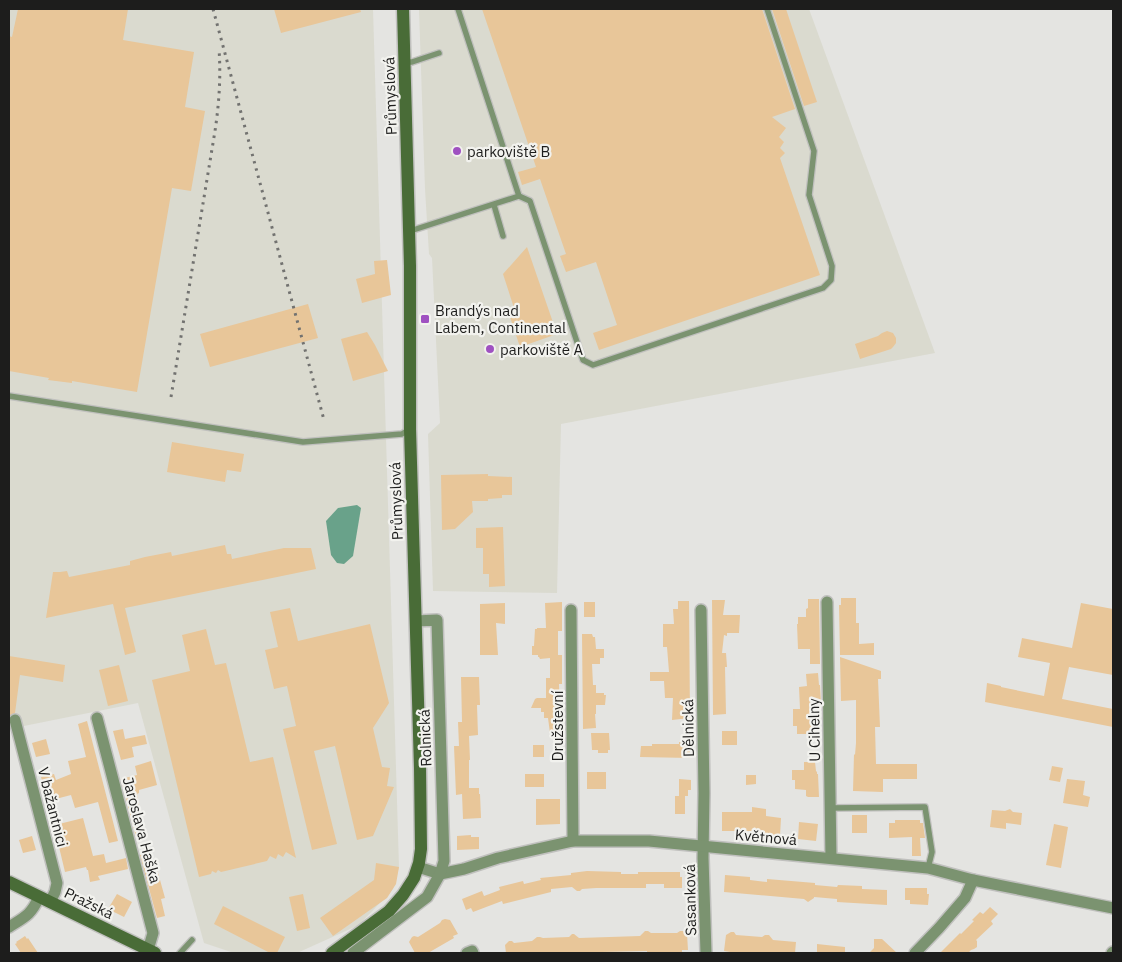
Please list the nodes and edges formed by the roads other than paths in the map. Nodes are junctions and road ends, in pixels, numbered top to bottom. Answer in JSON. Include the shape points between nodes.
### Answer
{"nodes":[{"id":1,"x":403,"y":9,"type":"edge"},
{"id":2,"x":458,"y":9,"type":"edge"},
{"id":3,"x":767,"y":9,"type":"edge"},
{"id":4,"x":440,"y":53,"type":"dead end"},
{"id":5,"x":405,"y":62,"type":"junction"},
{"id":6,"x":519,"y":196,"type":"junction"},
{"id":7,"x":494,"y":204,"type":"junction"},
{"id":8,"x":410,"y":231,"type":"junction"},
{"id":9,"x":503,"y":236,"type":"dead end"},
{"id":10,"x":9,"y":396,"type":"edge"},
{"id":11,"x":410,"y":429,"type":"junction"},
{"id":12,"x":827,"y":602,"type":"dead end"},
{"id":13,"x":571,"y":610,"type":"dead end"},
{"id":14,"x":701,"y":610,"type":"dead end"},
{"id":15,"x":416,"y":621,"type":"junction"},
{"id":16,"x":97,"y":718,"type":"dead end"},
{"id":17,"x":15,"y":720,"type":"dead end"},
{"id":18,"x":830,"y":808,"type":"junction"},
{"id":19,"x":573,"y":842,"type":"junction"},
{"id":20,"x":704,"y":846,"type":"junction"},
{"id":21,"x":831,"y":858,"type":"junction"},
{"id":22,"x":418,"y":867,"type":"junction"},
{"id":23,"x":928,"y":868,"type":"junction"},
{"id":24,"x":440,"y":874,"type":"junction"},
{"id":25,"x":973,"y":880,"type":"junction"},
{"id":26,"x":9,"y":882,"type":"edge"},
{"id":27,"x":45,"y":900,"type":"junction"},
{"id":28,"x":1113,"y":908,"type":"edge"},
{"id":29,"x":9,"y":927,"type":"edge"},
{"id":30,"x":192,"y":940,"type":"dead end"},
{"id":31,"x":151,"y":952,"type":"edge"},
{"id":32,"x":180,"y":953,"type":"edge"},
{"id":33,"x":332,"y":953,"type":"edge"},
{"id":34,"x":353,"y":953,"type":"edge"},
{"id":35,"x":467,"y":953,"type":"edge"},
{"id":36,"x":473,"y":953,"type":"edge"},
{"id":37,"x":706,"y":953,"type":"edge"},
{"id":38,"x":914,"y":953,"type":"edge"}],
"edges":[{"from":1,"to":5,"type":"main road","name":"Průmyslová"},
{"from":2,"to":6,"type":"lane"},
{"from":3,"to":6,"type":"lane","via":[[814,151],[809,195],[832,266],[831,280],[823,288],[593,366],[583,360],[530,200]]},
{"from":4,"to":5,"type":"lane"},
{"from":5,"to":8,"type":"main road","name":"Průmyslová"},
{"from":6,"to":7,"type":"lane"},
{"from":7,"to":8,"type":"lane"},
{"from":7,"to":9,"type":"lane"},
{"from":8,"to":11,"type":"main road","name":"Průmyslová"},
{"from":10,"to":11,"type":"lane","via":[[303,442],[402,434]]},
{"from":11,"to":15,"type":"main road","name":"Průmyslová"},
{"from":12,"to":18,"type":"street","name":"U Cihelny"},
{"from":13,"to":19,"type":"street","name":"Družstevní"},
{"from":14,"to":20,"type":"street","name":"Dělnická"},
{"from":15,"to":22,"type":"main road","name":"Průmyslová","via":[[421,832]]},
{"from":15,"to":24,"type":"street","name":"Rolnická","via":[[437,620],[444,861]]},
{"from":16,"to":31,"type":"street","name":"Jaroslava Haška","via":[[153,932]]},
{"from":17,"to":27,"type":"street","name":"V bažantnici","via":[[57,883],[55,892]]},
{"from":18,"to":21,"type":"street","name":"U Cihelny"},
{"from":18,"to":23,"type":"lane","via":[[925,807],[932,852]]},
{"from":19,"to":20,"type":"street","name":"Květnová","via":[[649,840]]},
{"from":19,"to":24,"type":"street","name":"Květnová"},
{"from":20,"to":21,"type":"street","name":"Květnová"},
{"from":20,"to":37,"type":"street","name":"Sasanková"},
{"from":21,"to":23,"type":"street","name":"Květnová"},
{"from":22,"to":24,"type":"street","name":"Květnová"},
{"from":22,"to":33,"type":"main road","name":"Průmyslová","via":[[409,888],[389,911]]},
{"from":23,"to":25,"type":"street","name":"Květnová"},
{"from":24,"to":34,"type":"street","via":[[428,897]]},
{"from":25,"to":28,"type":"street","name":"Květnová"},
{"from":25,"to":38,"type":"street","via":[[965,898]]},
{"from":26,"to":27,"type":"main road","name":"Pražská"},
{"from":27,"to":29,"type":"street"},
{"from":27,"to":31,"type":"main road","name":"Pražská"},
{"from":30,"to":32,"type":"lane"},
{"from":35,"to":36,"type":"street"}]}
